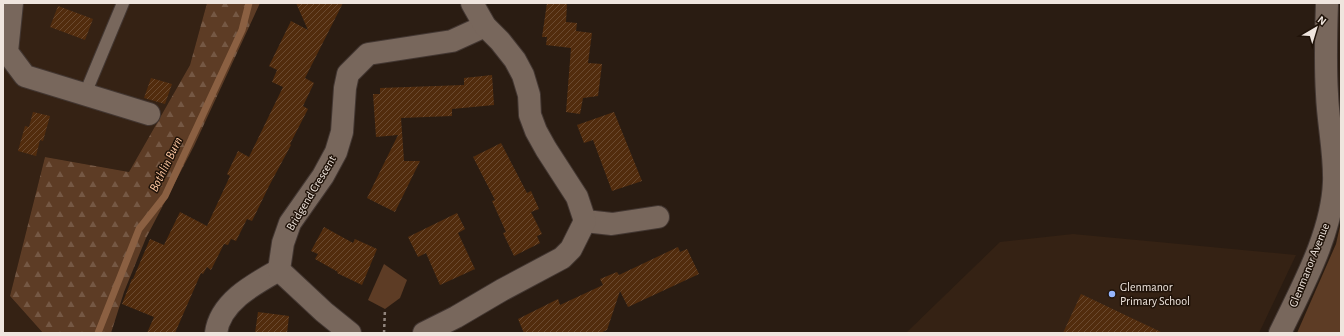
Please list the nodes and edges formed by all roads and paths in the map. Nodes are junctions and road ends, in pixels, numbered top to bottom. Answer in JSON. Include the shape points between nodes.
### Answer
{"nodes":[{"id":1,"x":12,"y":3,"type":"edge"},
{"id":2,"x":123,"y":3,"type":"edge"},
{"id":3,"x":472,"y":3,"type":"edge"},
{"id":4,"x":1327,"y":3,"type":"edge"},
{"id":5,"x":485,"y":26,"type":"junction"},
{"id":6,"x":5,"y":53,"type":"edge"},
{"id":7,"x":85,"y":94,"type":"junction"},
{"id":8,"x":149,"y":114,"type":"dead end"},
{"id":9,"x":658,"y":217,"type":"dead end"},
{"id":10,"x":585,"y":221,"type":"junction"},
{"id":11,"x":279,"y":270,"type":"junction"},
{"id":12,"x":385,"y":309,"type":"dead end"},
{"id":13,"x":216,"y":333,"type":"edge"},
{"id":14,"x":350,"y":333,"type":"edge"},
{"id":15,"x":384,"y":333,"type":"edge"},
{"id":16,"x":424,"y":333,"type":"edge"},
{"id":17,"x":1280,"y":333,"type":"edge"}],
"edges":[{"from":1,"to":6,"type":"street"},
{"from":2,"to":7,"type":"lane"},
{"from":3,"to":5,"type":"street"},
{"from":4,"to":17,"type":"street","name":"Glenmanor Avenue","via":[[1327,94],[1334,183],[1330,214],[1308,274]]},
{"from":5,"to":10,"type":"street","via":[[500,41],[523,75],[529,95],[530,116],[536,131],[577,197]]},
{"from":5,"to":11,"type":"street","name":"Bridgend Crescent","via":[[452,41],[368,54],[348,74],[342,132],[336,152],[323,176],[290,223],[283,243]]},
{"from":6,"to":7,"type":"street","via":[[25,76]]},
{"from":7,"to":8,"type":"street"},
{"from":9,"to":10,"type":"street","via":[[612,224]]},
{"from":10,"to":16,"type":"street","via":[[580,234],[562,258]]},
{"from":11,"to":13,"type":"street","via":[[255,283],[232,302],[222,314]]},
{"from":11,"to":14,"type":"street"},
{"from":12,"to":15,"type":"path"}]}
